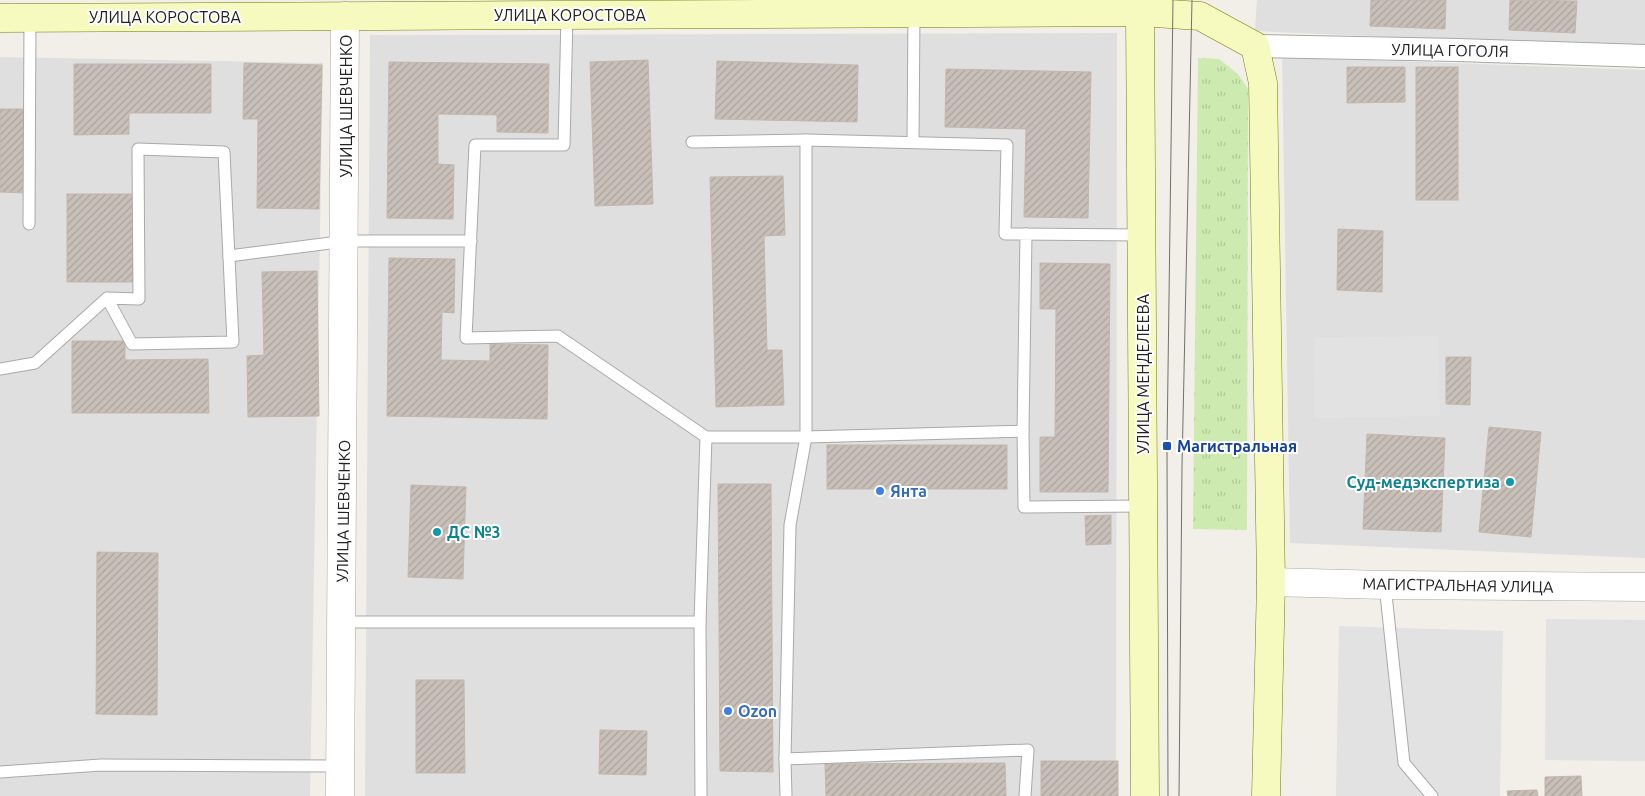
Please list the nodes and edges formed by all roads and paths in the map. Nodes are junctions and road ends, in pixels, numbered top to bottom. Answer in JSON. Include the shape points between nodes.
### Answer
{"nodes":[{"id":1,"x":1140,"y":6,"type":"edge"},
{"id":2,"x":1201,"y":8,"type":"edge"},
{"id":3,"x":345,"y":12,"type":"junction"},
{"id":4,"x":914,"y":13,"type":"junction"},
{"id":5,"x":567,"y":15,"type":"junction"},
{"id":6,"x":30,"y":17,"type":"junction"},
{"id":7,"x":0,"y":18,"type":"edge"},
{"id":8,"x":1255,"y":46,"type":"junction"},
{"id":9,"x":1645,"y":56,"type":"edge"},
{"id":10,"x":806,"y":140,"type":"junction"},
{"id":11,"x":692,"y":142,"type":"dead end"},
{"id":12,"x":913,"y":142,"type":"junction"},
{"id":13,"x":30,"y":224,"type":"dead end"},
{"id":14,"x":1026,"y":234,"type":"junction"},
{"id":15,"x":1142,"y":235,"type":"junction"},
{"id":16,"x":346,"y":241,"type":"junction"},
{"id":17,"x":471,"y":242,"type":"junction"},
{"id":18,"x":230,"y":256,"type":"junction"},
{"id":19,"x":107,"y":298,"type":"junction"},
{"id":20,"x":0,"y":369,"type":"edge"},
{"id":21,"x":1023,"y":431,"type":"junction"},
{"id":22,"x":706,"y":437,"type":"junction"},
{"id":23,"x":806,"y":437,"type":"junction"},
{"id":24,"x":1143,"y":506,"type":"junction"},
{"id":25,"x":1271,"y":582,"type":"junction"},
{"id":26,"x":1385,"y":585,"type":"junction"},
{"id":27,"x":1645,"y":587,"type":"edge"},
{"id":28,"x":342,"y":622,"type":"junction"},
{"id":29,"x":700,"y":622,"type":"junction"},
{"id":30,"x":785,"y":758,"type":"junction"},
{"id":31,"x":341,"y":766,"type":"junction"},
{"id":32,"x":0,"y":772,"type":"edge"},
{"id":33,"x":340,"y":796,"type":"edge"},
{"id":34,"x":701,"y":796,"type":"edge"},
{"id":35,"x":786,"y":796,"type":"edge"},
{"id":36,"x":1025,"y":796,"type":"edge"},
{"id":37,"x":1145,"y":796,"type":"edge"},
{"id":38,"x":1266,"y":796,"type":"edge"},
{"id":39,"x":1432,"y":796,"type":"edge"}],
"edges":[{"from":1,"to":2,"type":"main road"},
{"from":1,"to":4,"type":"main road","name":"УЛИЦА КОРОСТОВА"},
{"from":1,"to":15,"type":"main road","name":"УЛИЦА МЕНДЕЛЕЕВА"},
{"from":2,"to":8,"type":"main road"},
{"from":3,"to":5,"type":"main road","name":"УЛИЦА КОРОСТОВА"},
{"from":3,"to":6,"type":"main road","name":"УЛИЦА КОРОСТОВА"},
{"from":3,"to":16,"type":"street","name":"УЛИЦА ШЕВЧЕНКО"},
{"from":3,"to":33,"type":"street","name":"УЛИЦА ШЕВЧЕНКО"},
{"from":4,"to":5,"type":"main road","name":"УЛИЦА КОРОСТОВА"},
{"from":4,"to":12,"type":"lane"},
{"from":5,"to":17,"type":"lane","via":[[564,145],[474,145]]},
{"from":6,"to":7,"type":"main road","name":"УЛИЦА КОРОСТОВА"},
{"from":6,"to":13,"type":"lane"},
{"from":8,"to":9,"type":"street","name":"УЛИЦА ГОГОЛЯ"},
{"from":8,"to":25,"type":"main road","via":[[1263,83]]},
{"from":10,"to":11,"type":"lane"},
{"from":10,"to":12,"type":"lane"},
{"from":10,"to":23,"type":"lane"},
{"from":12,"to":14,"type":"lane","via":[[1007,145],[1005,234]]},
{"from":14,"to":15,"type":"lane"},
{"from":14,"to":21,"type":"lane"},
{"from":15,"to":24,"type":"main road","name":"УЛИЦА МЕНДЕЛЕЕВА"},
{"from":16,"to":17,"type":"lane"},
{"from":16,"to":18,"type":"lane"},
{"from":16,"to":28,"type":"street","name":"УЛИЦА ШЕВЧЕНКО"},
{"from":17,"to":22,"type":"lane","via":[[466,338],[558,336]]},
{"from":18,"to":19,"type":"lane","via":[[233,342],[132,344]]},
{"from":18,"to":19,"type":"lane","via":[[224,152],[138,149],[139,299]]},
{"from":19,"to":20,"type":"lane","via":[[35,363]]},
{"from":21,"to":23,"type":"lane"},
{"from":21,"to":24,"type":"lane","via":[[1024,507]]},
{"from":22,"to":23,"type":"lane"},
{"from":22,"to":29,"type":"lane"},
{"from":23,"to":30,"type":"lane","via":[[790,525]]},
{"from":24,"to":37,"type":"main road","name":"УЛИЦА МЕНДЕЛЕЕВА"},
{"from":25,"to":26,"type":"street","name":"МАГИСТРАЛЬНАЯ УЛИЦА"},
{"from":25,"to":38,"type":"main road"},
{"from":26,"to":27,"type":"street","name":"МАГИСТРАЛЬНАЯ УЛИЦА"},
{"from":26,"to":39,"type":"lane","via":[[1404,763]]},
{"from":28,"to":29,"type":"lane"},
{"from":28,"to":31,"type":"street","name":"УЛИЦА ШЕВЧЕНКО"},
{"from":29,"to":34,"type":"lane"},
{"from":30,"to":35,"type":"lane"},
{"from":30,"to":36,"type":"lane","via":[[1028,750]]},
{"from":31,"to":32,"type":"lane","via":[[101,765]]},
{"from":31,"to":33,"type":"street","name":"УЛИЦА ШЕВЧЕНКО"}]}
